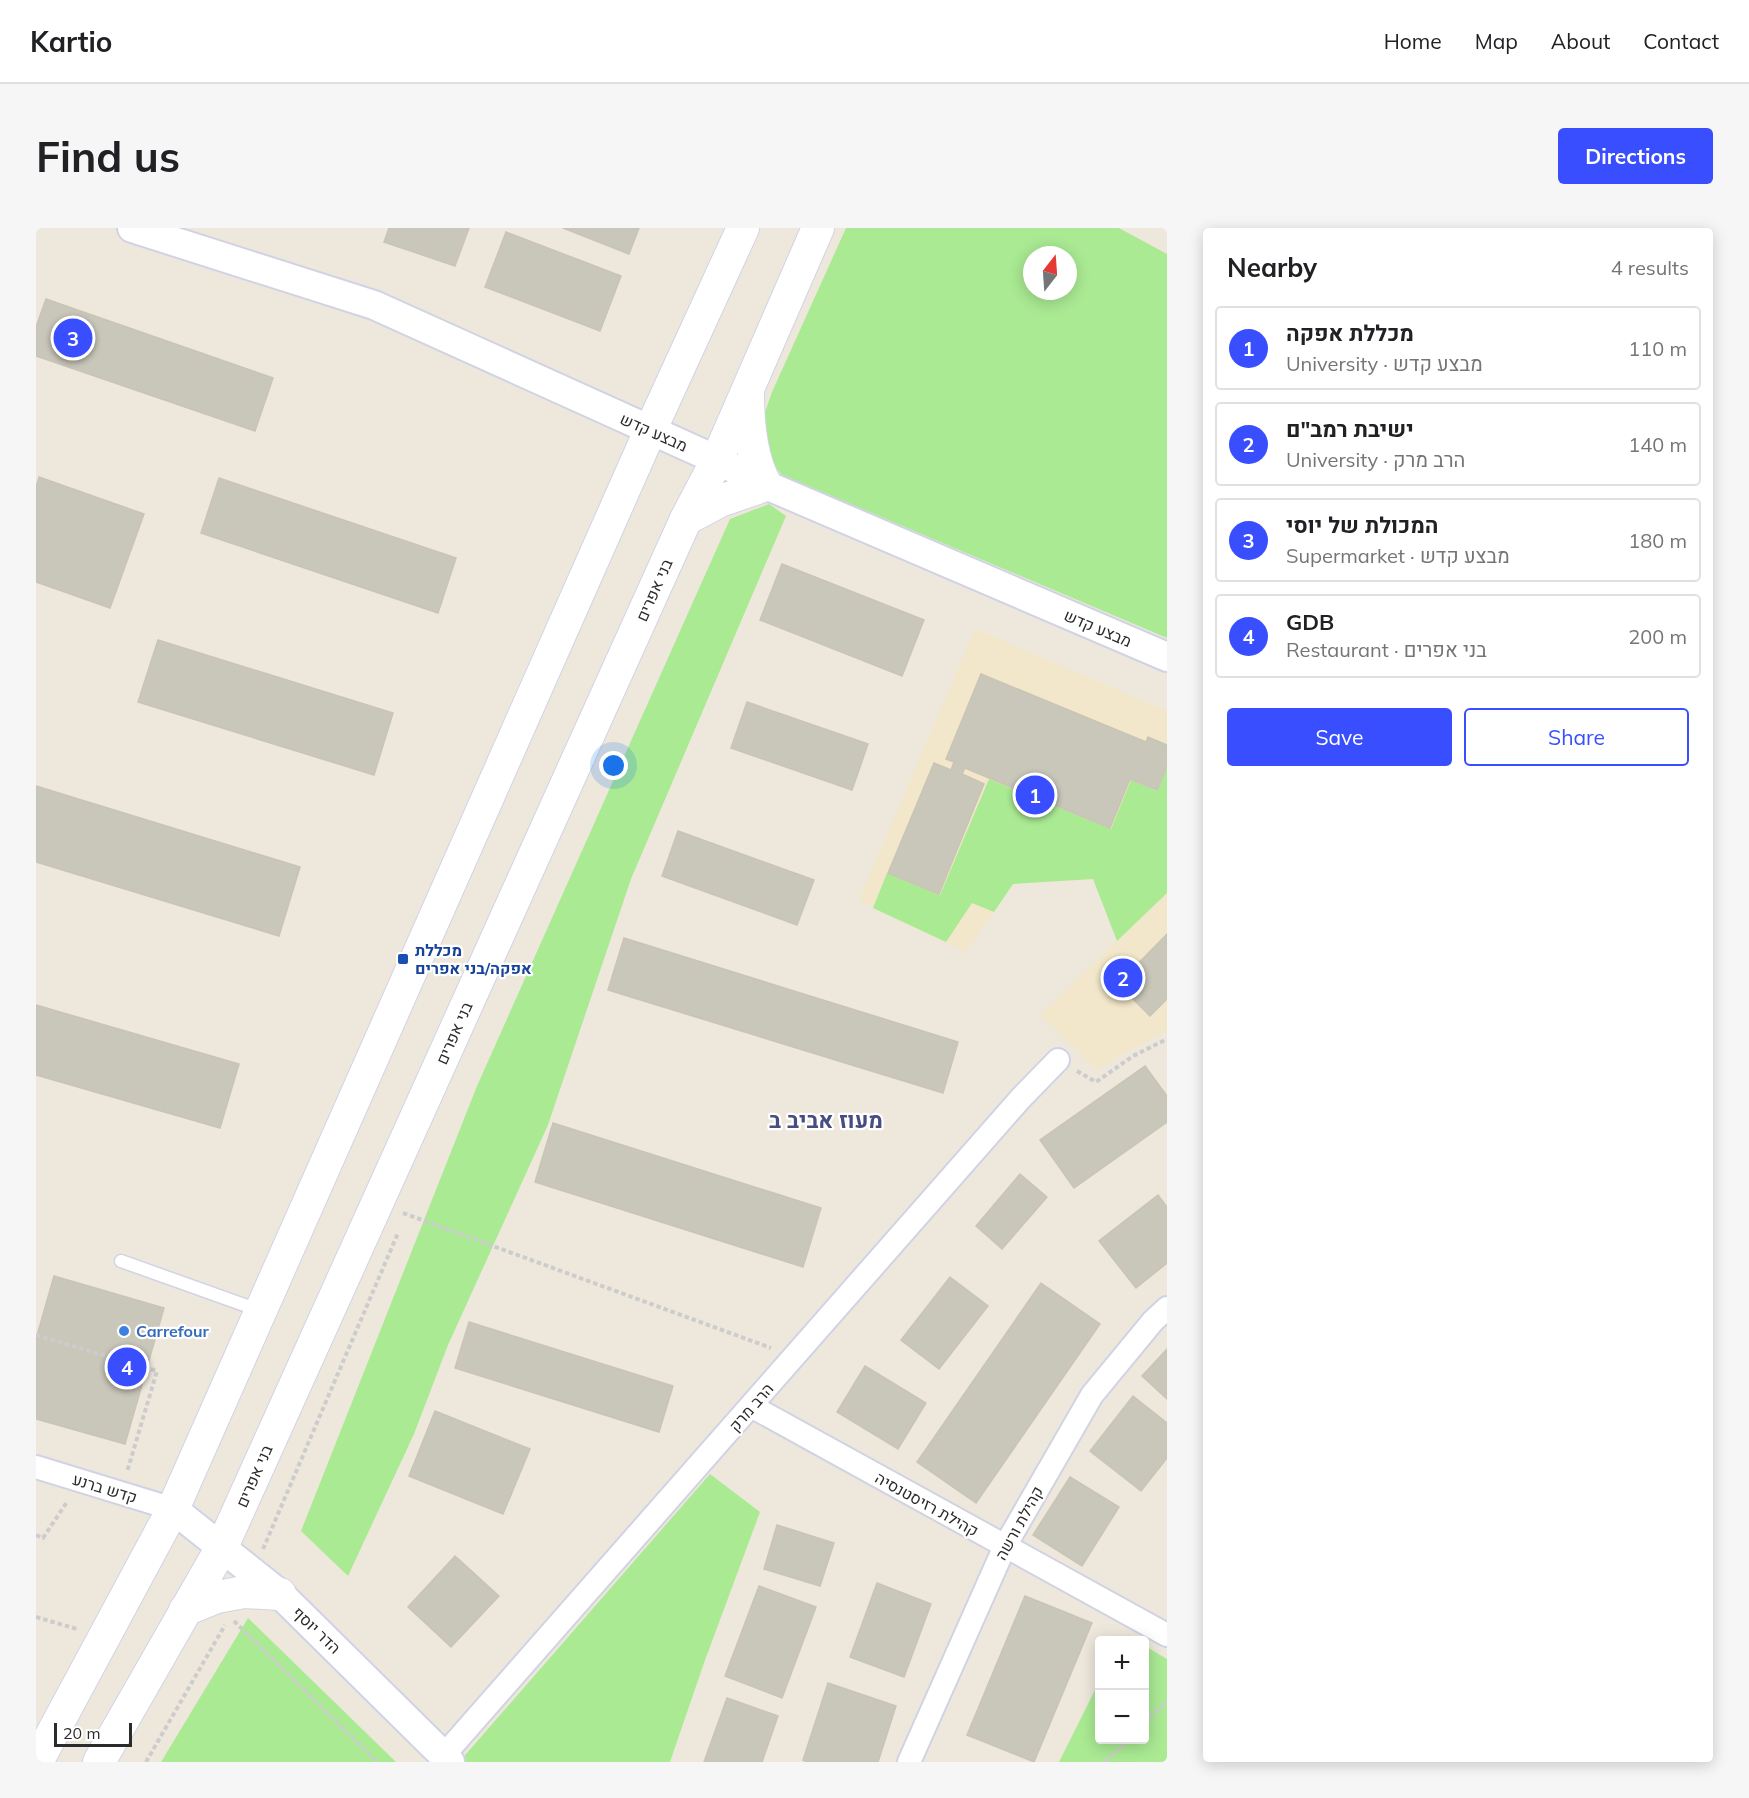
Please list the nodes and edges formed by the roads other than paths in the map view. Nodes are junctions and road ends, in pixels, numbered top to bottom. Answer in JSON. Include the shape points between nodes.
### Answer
{"nodes":[{"id":1,"x":132,"y":228,"type":"edge"},
{"id":2,"x":743,"y":228,"type":"edge"},
{"id":3,"x":818,"y":228,"type":"edge"},
{"id":4,"x":748,"y":389,"type":"junction"},
{"id":5,"x":650,"y":430,"type":"junction"},
{"id":6,"x":717,"y":460,"type":"junction"},
{"id":7,"x":766,"y":485,"type":"junction"},
{"id":8,"x":686,"y":519,"type":"junction"},
{"id":9,"x":1167,"y":657,"type":"edge"},
{"id":10,"x":1058,"y":1060,"type":"road end"},
{"id":11,"x":121,"y":1261,"type":"dead end"},
{"id":12,"x":1167,"y":1308,"type":"edge"},
{"id":13,"x":261,"y":1311,"type":"junction"},
{"id":14,"x":751,"y":1406,"type":"junction"},
{"id":15,"x":36,"y":1467,"type":"edge"},
{"id":16,"x":173,"y":1509,"type":"junction"},
{"id":17,"x":1005,"y":1546,"type":"junction"},
{"id":18,"x":222,"y":1547,"type":"junction"},
{"id":19,"x":280,"y":1594,"type":"junction"},
{"id":20,"x":185,"y":1610,"type":"junction"},
{"id":21,"x":1167,"y":1635,"type":"edge"},
{"id":22,"x":447,"y":1758,"type":"edge"},
{"id":23,"x":37,"y":1762,"type":"edge"},
{"id":24,"x":99,"y":1762,"type":"edge"},
{"id":25,"x":909,"y":1762,"type":"edge"}],
"edges":[{"from":1,"to":5,"type":"street","name":"מבצע קדש","via":[[374,305]]},
{"from":2,"to":5,"type":"main road"},
{"from":3,"to":4,"type":"main road","name":"בני אפרים"},
{"from":4,"to":6,"type":"main road","name":"בני אפרים"},
{"from":4,"to":7,"type":"main road","via":[[748,424]]},
{"from":5,"to":6,"type":"street","name":"מבצע קדש"},
{"from":5,"to":13,"type":"main road"},
{"from":6,"to":7,"type":"street","name":"מבצע קדש"},
{"from":6,"to":8,"type":"main road","name":"בני אפרים"},
{"from":7,"to":8,"type":"main road","via":[[720,501]]},
{"from":7,"to":9,"type":"street","name":"מבצע קדש"},
{"from":8,"to":18,"type":"main road","name":"בני אפרים"},
{"from":10,"to":14,"type":"street","name":"הרב מרק"},
{"from":11,"to":13,"type":"lane"},
{"from":12,"to":17,"type":"street","name":"קהילת ורשה","via":[[1092,1395]]},
{"from":13,"to":16,"type":"main road"},
{"from":14,"to":17,"type":"street","name":"קהילת רזיסטנסיה"},
{"from":14,"to":22,"type":"street","name":"הרב מרק"},
{"from":15,"to":16,"type":"street","name":"קדש ברנע"},
{"from":16,"to":18,"type":"street","name":"הדר יוסף"},
{"from":16,"to":23,"type":"main road"},
{"from":17,"to":21,"type":"street","name":"קהילת רזיסטנסיה"},
{"from":17,"to":25,"type":"street","name":"קהילת ורשה"},
{"from":18,"to":19,"type":"street","name":"הדר יוסף"},
{"from":18,"to":20,"type":"main road","name":"בני אפרים"},
{"from":19,"to":20,"type":"main road","via":[[244,1592],[217,1597]]},
{"from":19,"to":22,"type":"street","name":"הדר יוסף"},
{"from":20,"to":24,"type":"main road","name":"בני אפרים"}]}
